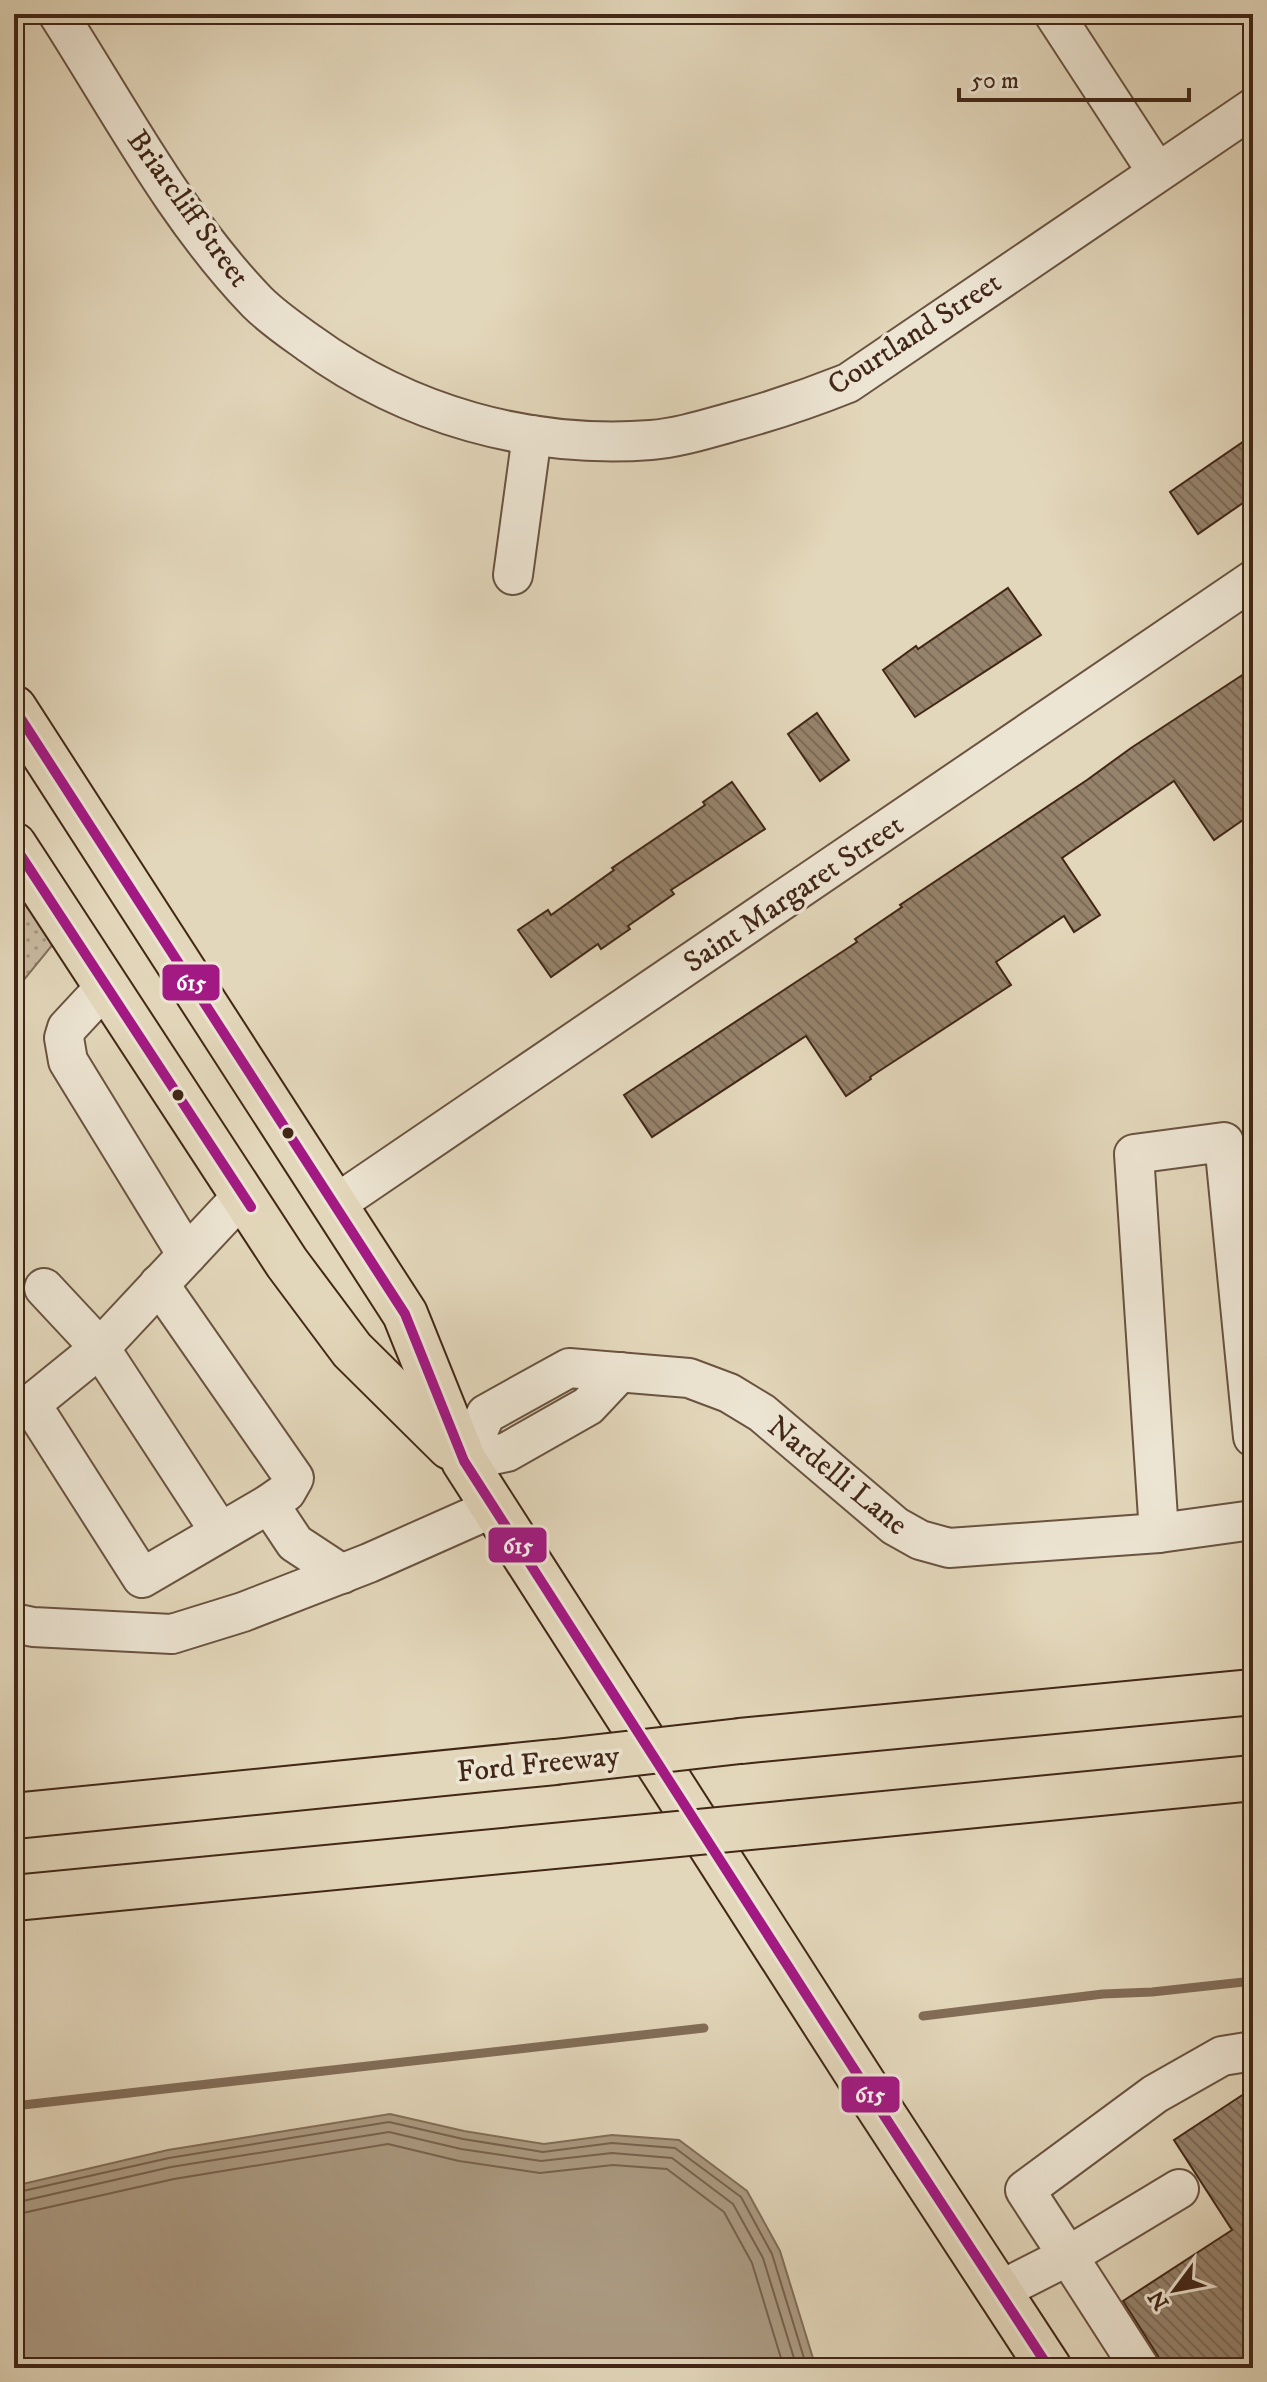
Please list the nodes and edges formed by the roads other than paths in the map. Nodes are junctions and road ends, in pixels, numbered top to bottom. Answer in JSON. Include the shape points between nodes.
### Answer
{"nodes":[{"id":1,"x":58,"y":14,"type":"edge"},
{"id":2,"x":1054,"y":14,"type":"edge"},
{"id":3,"x":1253,"y":108,"type":"edge"},
{"id":4,"x":1157,"y":172,"type":"junction"},
{"id":5,"x":532,"y":435,"type":"junction"},
{"id":6,"x":513,"y":575,"type":"dead end"},
{"id":7,"x":1253,"y":580,"type":"edge"},
{"id":8,"x":14,"y":708,"type":"edge"},
{"id":9,"x":14,"y":770,"type":"edge"},
{"id":10,"x":14,"y":845,"type":"edge"},
{"id":11,"x":172,"y":951,"type":"junction"},
{"id":12,"x":106,"y":986,"type":"junction"},
{"id":13,"x":243,"y":1195,"type":"junction"},
{"id":14,"x":333,"y":1206,"type":"junction"},
{"id":15,"x":279,"y":1250,"type":"junction"},
{"id":16,"x":187,"y":1255,"type":"junction"},
{"id":17,"x":159,"y":1284,"type":"junction"},
{"id":18,"x":44,"y":1288,"type":"dead end"},
{"id":19,"x":100,"y":1348,"type":"junction"},
{"id":20,"x":1253,"y":1437,"type":"edge"},
{"id":21,"x":464,"y":1461,"type":"junction"},
{"id":22,"x":269,"y":1504,"type":"junction"},
{"id":23,"x":495,"y":1507,"type":"junction"},
{"id":24,"x":1253,"y":1520,"type":"edge"},
{"id":25,"x":220,"y":1532,"type":"junction"},
{"id":26,"x":1159,"y":1533,"type":"junction"},
{"id":27,"x":342,"y":1574,"type":"junction"},
{"id":28,"x":14,"y":1623,"type":"edge"},
{"id":29,"x":1253,"y":1692,"type":"edge"},
{"id":30,"x":1253,"y":1778,"type":"edge"},
{"id":31,"x":14,"y":1816,"type":"edge"},
{"id":32,"x":14,"y":1898,"type":"edge"},
{"id":33,"x":1253,"y":2051,"type":"edge"},
{"id":34,"x":1179,"y":2189,"type":"dead end"},
{"id":35,"x":1068,"y":2256,"type":"junction"},
{"id":36,"x":999,"y":2291,"type":"junction"},
{"id":37,"x":1049,"y":2368,"type":"edge"},
{"id":38,"x":1140,"y":2368,"type":"edge"}],
"edges":[{"from":1,"to":5,"type":"street","name":"Briarcliff Street","via":[[171,193],[221,262],[277,320],[354,374],[403,399],[466,421]]},
{"from":2,"to":4,"type":"street"},
{"from":3,"to":4,"type":"street","name":"Courtland Street"},
{"from":4,"to":5,"type":"street","name":"Courtland Street","via":[[848,383],[774,410],[653,440]]},
{"from":5,"to":6,"type":"street"},
{"from":7,"to":14,"type":"street","name":"Saint Margaret Street"},
{"from":8,"to":11,"type":"main road"},
{"from":9,"to":11,"type":"main road","via":[[41,783],[125,910]]},
{"from":10,"to":12,"type":"main road"},
{"from":11,"to":14,"type":"main road"},
{"from":12,"to":13,"type":"main road"},
{"from":12,"to":16,"type":"street","via":[[67,1028],[68,1061]]},
{"from":13,"to":15,"type":"main road"},
{"from":13,"to":16,"type":"street"},
{"from":14,"to":15,"type":"main road","via":[[332,1231],[324,1239]]},
{"from":14,"to":21,"type":"main road","via":[[405,1314]]},
{"from":15,"to":21,"type":"main road","via":[[352,1350]]},
{"from":16,"to":17,"type":"street"},
{"from":17,"to":19,"type":"street"},
{"from":17,"to":22,"type":"street","via":[[294,1478]]},
{"from":18,"to":19,"type":"street"},
{"from":19,"to":25,"type":"street"},
{"from":19,"to":25,"type":"street","via":[[31,1404],[142,1578]]},
{"from":20,"to":26,"type":"street","via":[[1224,1142],[1134,1154]]},
{"from":21,"to":23,"type":"main road"},
{"from":21,"to":26,"type":"street","name":"Nardelli Lane","via":[[507,1452],[588,1406],[620,1372],[689,1378],[762,1413],[884,1518],[920,1540],[949,1548]]},
{"from":22,"to":25,"type":"street"},
{"from":22,"to":27,"type":"street","via":[[295,1543]]},
{"from":23,"to":27,"type":"street"},
{"from":23,"to":36,"type":"main road"},
{"from":24,"to":26,"type":"street","name":"Nardelli Lane"},
{"from":27,"to":28,"type":"street","via":[[172,1634]]},
{"from":29,"to":31,"type":"main road","name":"Ford Freeway","bridge":true},
{"from":30,"to":32,"type":"main road","bridge":true},
{"from":33,"to":35,"type":"street","via":[[1222,2056],[1155,2094],[1025,2190]]},
{"from":34,"to":35,"type":"street"},
{"from":35,"to":36,"type":"street"},
{"from":35,"to":38,"type":"street"},
{"from":36,"to":37,"type":"main road"}]}
